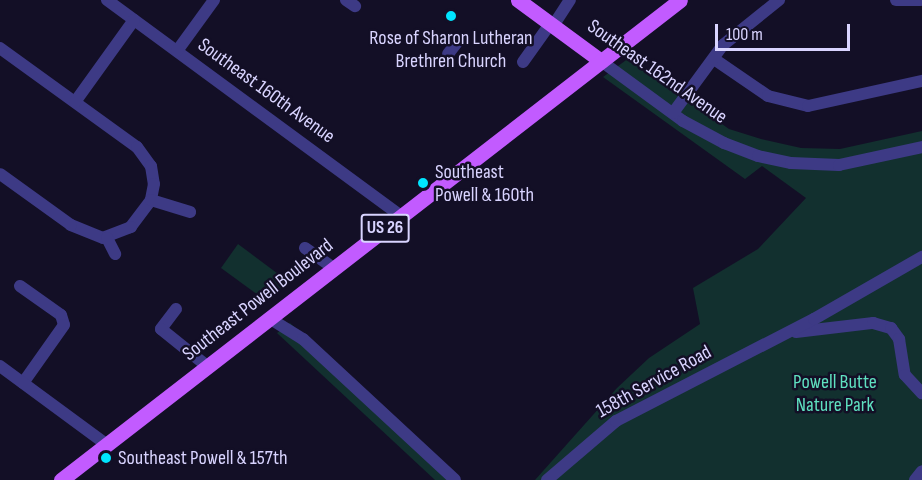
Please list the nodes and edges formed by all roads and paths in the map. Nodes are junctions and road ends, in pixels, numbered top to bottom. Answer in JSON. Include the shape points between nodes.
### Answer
{"nodes":[{"id":1,"x":106,"y":0,"type":"edge"},
{"id":2,"x":214,"y":0,"type":"edge"},
{"id":3,"x":570,"y":0,"type":"edge"},
{"id":4,"x":779,"y":0,"type":"edge"},
{"id":5,"x":896,"y":0,"type":"edge"},
{"id":6,"x":920,"y":0,"type":"edge"},
{"id":7,"x":675,"y":2,"type":"edge"},
{"id":8,"x":528,"y":3,"type":"edge"},
{"id":9,"x":134,"y":20,"type":"junction"},
{"id":10,"x":552,"y":25,"type":"junction"},
{"id":11,"x":458,"y":41,"type":"dead end"},
{"id":12,"x":0,"y":48,"type":"edge"},
{"id":13,"x":177,"y":51,"type":"junction"},
{"id":14,"x":448,"y":54,"type":"dead end"},
{"id":15,"x":714,"y":59,"type":"junction"},
{"id":16,"x":601,"y":61,"type":"junction"},
{"id":17,"x":523,"y":62,"type":"dead end"},
{"id":18,"x":922,"y":81,"type":"edge"},
{"id":19,"x":75,"y":102,"type":"junction"},
{"id":20,"x":673,"y":113,"type":"junction"},
{"id":21,"x":922,"y":147,"type":"edge"},
{"id":22,"x":0,"y":174,"type":"edge"},
{"id":23,"x":151,"y":200,"type":"junction"},
{"id":24,"x":190,"y":212,"type":"dead end"},
{"id":25,"x":401,"y":216,"type":"junction"},
{"id":26,"x":107,"y":238,"type":"junction"},
{"id":27,"x":305,"y":248,"type":"dead end"},
{"id":28,"x":115,"y":254,"type":"dead end"},
{"id":29,"x":922,"y":257,"type":"edge"},
{"id":30,"x":334,"y":268,"type":"junction"},
{"id":31,"x":20,"y":286,"type":"dead end"},
{"id":32,"x":176,"y":309,"type":"dead end"},
{"id":33,"x":269,"y":318,"type":"junction"},
{"id":34,"x":788,"y":333,"type":"junction"},
{"id":35,"x":0,"y":366,"type":"edge"},
{"id":36,"x":207,"y":366,"type":"junction"},
{"id":37,"x":23,"y":383,"type":"junction"},
{"id":38,"x":922,"y":393,"type":"edge"},
{"id":39,"x":107,"y":445,"type":"junction"},
{"id":40,"x":922,"y":471,"type":"edge"},
{"id":41,"x":61,"y":480,"type":"edge"},
{"id":42,"x":455,"y":480,"type":"edge"},
{"id":43,"x":548,"y":480,"type":"edge"},
{"id":44,"x":915,"y":480,"type":"edge"}],
"edges":[{"from":1,"to":9,"type":"street","name":"Southeast 160th Avenue"},
{"from":2,"to":13,"type":"street"},
{"from":3,"to":10,"type":"street"},
{"from":4,"to":15,"type":"street","via":[[723,45]]},
{"from":5,"to":6,"type":"street"},
{"from":7,"to":16,"type":"main road","name":"Southeast Powell Boulevard","number":"US 26"},
{"from":8,"to":10,"type":"main road","name":"Southeast 162nd Avenue"},
{"from":9,"to":13,"type":"street","name":"Southeast 160th Avenue"},
{"from":9,"to":19,"type":"street"},
{"from":10,"to":16,"type":"main road","name":"Southeast 162nd Avenue"},
{"from":10,"to":17,"type":"street"},
{"from":11,"to":14,"type":"street"},
{"from":12,"to":19,"type":"street"},
{"from":13,"to":25,"type":"street","name":"Southeast 160th Avenue"},
{"from":15,"to":18,"type":"street","via":[[762,93],[808,105],[825,105]]},
{"from":15,"to":20,"type":"street"},
{"from":16,"to":20,"type":"street","name":"Southeast 162nd Avenue"},
{"from":16,"to":25,"type":"main road","name":"Southeast Powell Boulevard","number":"US 26"},
{"from":19,"to":23,"type":"street","via":[[146,157],[154,176]]},
{"from":20,"to":21,"type":"street","name":"Southeast 162nd Avenue","via":[[739,150],[791,163],[852,163]]},
{"from":22,"to":26,"type":"street","via":[[85,233]]},
{"from":23,"to":24,"type":"street"},
{"from":23,"to":26,"type":"street","via":[[131,227]]},
{"from":25,"to":30,"type":"main road","name":"Southeast Powell Boulevard","number":"US 26"},
{"from":26,"to":28,"type":"street"},
{"from":27,"to":30,"type":"street"},
{"from":29,"to":34,"type":"street","name":"158th Service Road"},
{"from":30,"to":33,"type":"main road","name":"Southeast Powell Boulevard","number":"US 26"},
{"from":31,"to":37,"type":"street","via":[[61,315],[64,325]]},
{"from":32,"to":36,"type":"street","via":[[161,329]]},
{"from":33,"to":36,"type":"main road","name":"Southeast Powell Boulevard","number":"US 26"},
{"from":33,"to":42,"type":"street","via":[[303,339]]},
{"from":34,"to":38,"type":"street","name":"158th Service Road","via":[[873,323],[888,326],[898,336],[905,375]]},
{"from":34,"to":43,"type":"street","name":"158th Service Road","via":[[616,421]]},
{"from":35,"to":37,"type":"street"},
{"from":36,"to":39,"type":"main road","name":"Southeast Powell Boulevard","number":"US 26"},
{"from":37,"to":39,"type":"street"},
{"from":39,"to":41,"type":"main road","name":"Southeast Powell Boulevard","number":"US 26"},
{"from":40,"to":44,"type":"street"}]}
